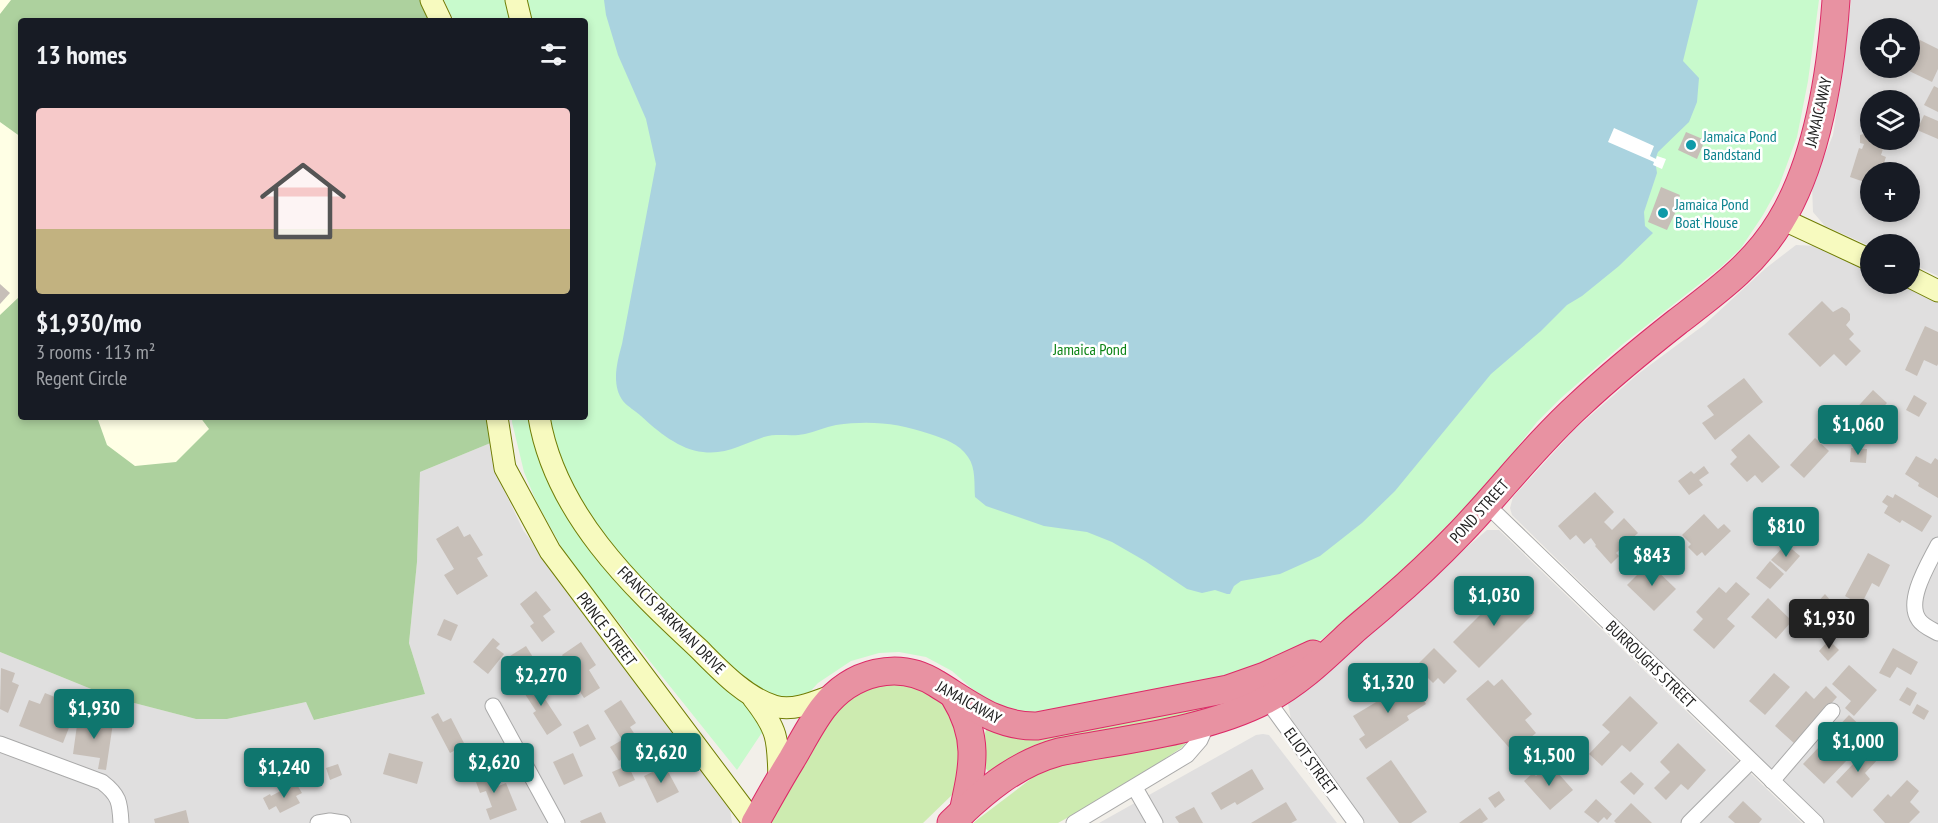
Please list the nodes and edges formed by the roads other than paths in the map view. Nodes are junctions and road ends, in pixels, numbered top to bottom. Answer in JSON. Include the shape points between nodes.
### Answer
{"nodes":[{"id":1,"x":431,"y":0,"type":"edge"},
{"id":2,"x":516,"y":0,"type":"edge"},
{"id":3,"x":1836,"y":0,"type":"edge"},
{"id":4,"x":440,"y":18,"type":"edge"},
{"id":5,"x":521,"y":18,"type":"edge"},
{"id":6,"x":1782,"y":219,"type":"junction"},
{"id":7,"x":1860,"y":255,"type":"edge"},
{"id":8,"x":1920,"y":283,"type":"edge"},
{"id":9,"x":1938,"y":291,"type":"edge"},
{"id":10,"x":497,"y":420,"type":"edge"},
{"id":11,"x":540,"y":420,"type":"edge"},
{"id":12,"x":1486,"y":504,"type":"junction"},
{"id":13,"x":1938,"y":545,"type":"edge"},
{"id":14,"x":1353,"y":631,"type":"junction"},
{"id":15,"x":1938,"y":633,"type":"edge"},
{"id":16,"x":746,"y":691,"type":"junction"},
{"id":17,"x":836,"y":694,"type":"junction"},
{"id":18,"x":954,"y":695,"type":"junction"},
{"id":19,"x":1267,"y":699,"type":"junction"},
{"id":20,"x":492,"y":706,"type":"dead end"},
{"id":21,"x":1832,"y":711,"type":"dead end"},
{"id":22,"x":1208,"y":722,"type":"junction"},
{"id":23,"x":3,"y":749,"type":"edge"},
{"id":24,"x":1751,"y":761,"type":"junction"},
{"id":25,"x":779,"y":781,"type":"junction"},
{"id":26,"x":1772,"y":781,"type":"junction"},
{"id":27,"x":1135,"y":788,"type":"junction"},
{"id":28,"x":957,"y":817,"type":"edge"},
{"id":29,"x":122,"y":823,"type":"edge"},
{"id":30,"x":318,"y":823,"type":"edge"},
{"id":31,"x":343,"y":823,"type":"edge"},
{"id":32,"x":557,"y":823,"type":"edge"},
{"id":33,"x":754,"y":823,"type":"edge"},
{"id":34,"x":1075,"y":823,"type":"edge"},
{"id":35,"x":1155,"y":823,"type":"edge"},
{"id":36,"x":1356,"y":823,"type":"edge"},
{"id":37,"x":1689,"y":823,"type":"edge"},
{"id":38,"x":1816,"y":823,"type":"edge"}],
"edges":[{"from":1,"to":4,"type":"main road"},
{"from":2,"to":5,"type":"main road"},
{"from":3,"to":6,"type":"highway","name":"JAMAICAWAY","via":[[1816,128],[1802,175]]},
{"from":6,"to":7,"type":"main road"},
{"from":6,"to":12,"type":"highway","name":"POND STREET","via":[[1743,269],[1592,392]]},
{"from":8,"to":9,"type":"main road"},
{"from":10,"to":33,"type":"main road","name":"PRINCE STREET","via":[[505,468],[550,551]]},
{"from":11,"to":16,"type":"main road","name":"FRANCIS PARKMAN DRIVE","via":[[562,487],[595,538],[650,603]]},
{"from":12,"to":14,"type":"highway","name":"POND STREET","via":[[1425,568]]},
{"from":12,"to":24,"type":"street","name":"BURROUGHS STREET"},
{"from":13,"to":15,"type":"street","via":[[1919,583],[1916,614]]},
{"from":14,"to":18,"type":"highway","name":"JAMAICAWAY","via":[[1247,683],[1047,724],[1005,723]]},
{"from":14,"to":19,"type":"highway","name":"POND STREET","via":[[1304,676]]},
{"from":16,"to":17,"type":"main road","name":"FRANCIS PARKMAN DRIVE","via":[[783,708]]},
{"from":16,"to":25,"type":"main road","name":"FRANCIS PARKMAN DRIVE","via":[[775,731]]},
{"from":17,"to":18,"type":"highway","name":"JAMAICAWAY","via":[[860,678],[894,670],[920,676]]},
{"from":17,"to":25,"type":"highway","name":"JAMAICAWAY","via":[[814,721]]},
{"from":18,"to":28,"type":"highway","via":[[973,742],[973,765]]},
{"from":19,"to":22,"type":"highway","name":"POND STREET"},
{"from":19,"to":36,"type":"street","name":"ELIOT STREET"},
{"from":20,"to":32,"type":"street"},
{"from":21,"to":26,"type":"street"},
{"from":22,"to":27,"type":"street","via":[[1187,755]]},
{"from":22,"to":28,"type":"highway","via":[[1046,755],[1008,774]]},
{"from":23,"to":29,"type":"street","via":[[102,782],[120,802]]},
{"from":24,"to":26,"type":"street","name":"BURROUGHS STREET"},
{"from":24,"to":37,"type":"street"},
{"from":25,"to":33,"type":"highway","name":"JAMAICAWAY"},
{"from":26,"to":38,"type":"street","name":"BURROUGHS STREET"},
{"from":27,"to":34,"type":"street"},
{"from":27,"to":35,"type":"street"},
{"from":30,"to":31,"type":"street"}]}
